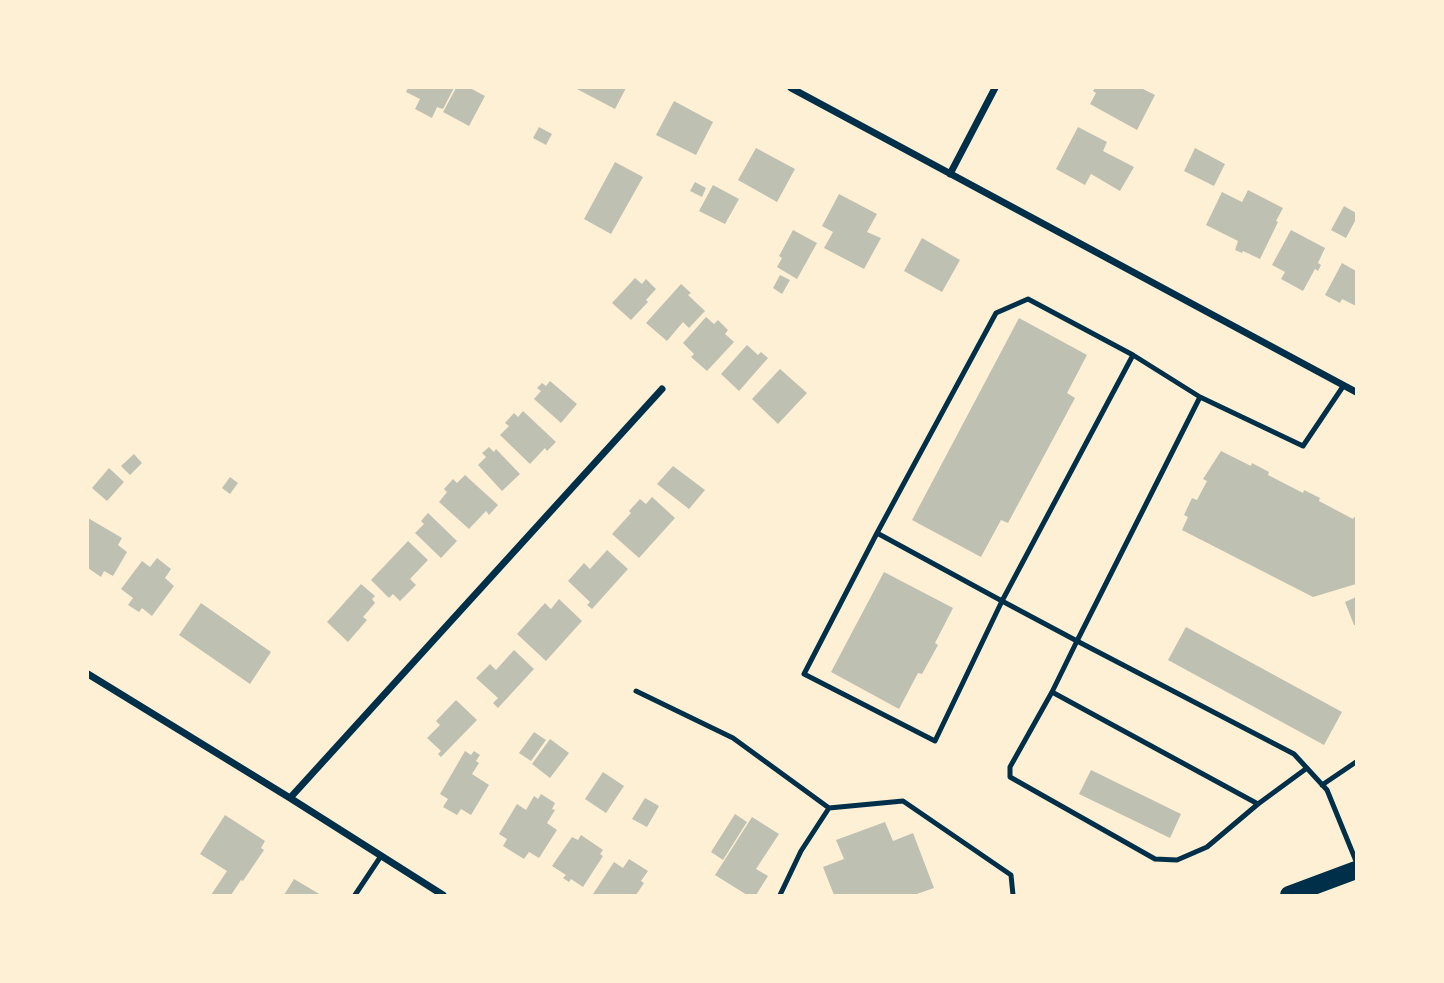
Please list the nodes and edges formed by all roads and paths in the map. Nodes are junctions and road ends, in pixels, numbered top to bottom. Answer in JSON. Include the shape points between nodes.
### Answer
{"nodes":[{"id":1,"x":791,"y":88,"type":"edge"},
{"id":2,"x":995,"y":88,"type":"edge"},
{"id":3,"x":950,"y":173,"type":"junction"},
{"id":4,"x":1133,"y":355,"type":"junction"},
{"id":5,"x":1344,"y":385,"type":"junction"},
{"id":6,"x":662,"y":389,"type":"dead end"},
{"id":7,"x":1356,"y":392,"type":"edge"},
{"id":8,"x":1200,"y":397,"type":"junction"},
{"id":9,"x":877,"y":533,"type":"junction"},
{"id":10,"x":1002,"y":601,"type":"junction"},
{"id":11,"x":1077,"y":640,"type":"junction"},
{"id":12,"x":88,"y":674,"type":"edge"},
{"id":13,"x":636,"y":691,"type":"dead end"},
{"id":14,"x":1052,"y":692,"type":"junction"},
{"id":15,"x":1356,"y":762,"type":"edge"},
{"id":16,"x":1307,"y":768,"type":"junction"},
{"id":17,"x":1322,"y":785,"type":"junction"},
{"id":18,"x":290,"y":798,"type":"junction"},
{"id":19,"x":1258,"y":804,"type":"junction"},
{"id":20,"x":830,"y":808,"type":"junction"},
{"id":21,"x":381,"y":856,"type":"junction"},
{"id":22,"x":1356,"y":861,"type":"edge"},
{"id":23,"x":1356,"y":870,"type":"edge"},
{"id":24,"x":355,"y":895,"type":"edge"},
{"id":25,"x":443,"y":895,"type":"edge"},
{"id":26,"x":780,"y":895,"type":"edge"},
{"id":27,"x":1013,"y":895,"type":"edge"},
{"id":28,"x":1289,"y":895,"type":"edge"}],
"edges":[{"from":1,"to":3,"type":"street"},
{"from":2,"to":3,"type":"street"},
{"from":3,"to":5,"type":"street"},
{"from":4,"to":8,"type":"lane"},
{"from":4,"to":9,"type":"lane","via":[[1028,299],[996,313]]},
{"from":4,"to":10,"type":"lane"},
{"from":5,"to":7,"type":"street"},
{"from":5,"to":8,"type":"lane","via":[[1303,446]]},
{"from":6,"to":18,"type":"street"},
{"from":8,"to":11,"type":"lane"},
{"from":9,"to":10,"type":"lane"},
{"from":9,"to":10,"type":"lane","via":[[804,674],[935,741]]},
{"from":10,"to":11,"type":"lane"},
{"from":11,"to":14,"type":"lane"},
{"from":11,"to":16,"type":"lane","via":[[1294,754]]},
{"from":12,"to":18,"type":"street"},
{"from":13,"to":20,"type":"lane","via":[[733,738]]},
{"from":14,"to":19,"type":"lane"},
{"from":14,"to":19,"type":"lane","via":[[1010,766],[1010,777],[1155,859],[1177,860],[1207,848]]},
{"from":15,"to":17,"type":"lane"},
{"from":16,"to":17,"type":"lane"},
{"from":16,"to":19,"type":"lane"},
{"from":17,"to":22,"type":"lane"},
{"from":18,"to":21,"type":"street"},
{"from":20,"to":26,"type":"lane","via":[[801,851]]},
{"from":20,"to":27,"type":"lane","via":[[903,801],[1011,875]]},
{"from":21,"to":24,"type":"lane"},
{"from":21,"to":25,"type":"street"},
{"from":23,"to":28,"type":"main road"}]}
